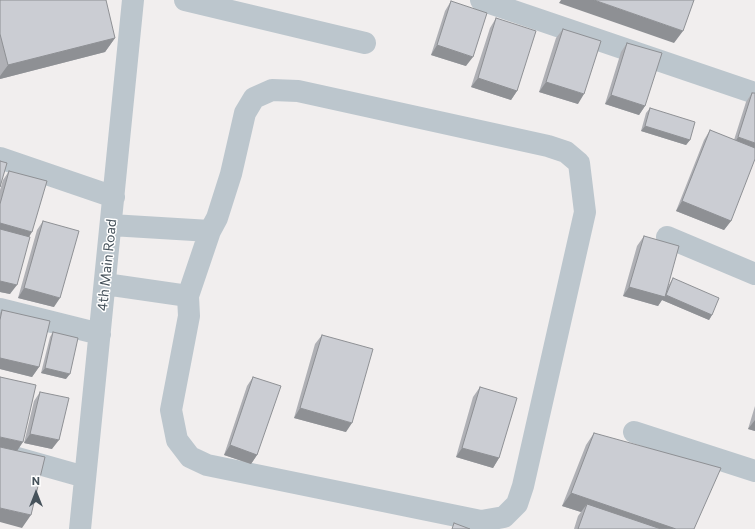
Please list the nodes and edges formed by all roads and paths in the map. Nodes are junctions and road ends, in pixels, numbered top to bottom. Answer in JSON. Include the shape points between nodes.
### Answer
{"nodes":[{"id":1,"x":133,"y":0,"type":"edge"},
{"id":2,"x":185,"y":0,"type":"edge"},
{"id":3,"x":481,"y":0,"type":"edge"},
{"id":4,"x":365,"y":43,"type":"dead end"},
{"id":5,"x":755,"y":93,"type":"edge"},
{"id":6,"x":0,"y":158,"type":"edge"},
{"id":7,"x":114,"y":197,"type":"junction"},
{"id":8,"x":111,"y":224,"type":"junction"},
{"id":9,"x":210,"y":231,"type":"junction"},
{"id":10,"x":667,"y":237,"type":"dead end"},
{"id":11,"x":755,"y":274,"type":"edge"},
{"id":12,"x":105,"y":284,"type":"junction"},
{"id":13,"x":188,"y":296,"type":"junction"},
{"id":14,"x":0,"y":309,"type":"edge"},
{"id":15,"x":100,"y":334,"type":"junction"},
{"id":16,"x":634,"y":432,"type":"dead end"},
{"id":17,"x":0,"y":453,"type":"edge"},
{"id":18,"x":755,"y":471,"type":"edge"},
{"id":19,"x":85,"y":477,"type":"junction"},
{"id":20,"x":80,"y":529,"type":"edge"}],
"edges":[{"from":1,"to":7,"type":"street","name":"4th Main Road"},
{"from":2,"to":4,"type":"street"},
{"from":3,"to":5,"type":"street"},
{"from":6,"to":7,"type":"street"},
{"from":7,"to":8,"type":"street","name":"4th Main Road"},
{"from":8,"to":9,"type":"street"},
{"from":8,"to":12,"type":"street","name":"4th Main Road"},
{"from":9,"to":13,"type":"street"},
{"from":9,"to":13,"type":"street","via":[[217,218],[231,174],[245,113],[254,98],[272,90],[298,91],[548,146],[566,152],[579,163],[585,212],[523,486],[516,504],[504,517],[481,521],[207,465],[190,457],[177,440],[171,410],[189,316]]},
{"from":10,"to":11,"type":"street"},
{"from":12,"to":13,"type":"street"},
{"from":12,"to":15,"type":"street","name":"4th Main Road"},
{"from":14,"to":15,"type":"street"},
{"from":15,"to":19,"type":"street","name":"4th Main Road"},
{"from":16,"to":18,"type":"street"},
{"from":17,"to":19,"type":"street"},
{"from":19,"to":20,"type":"street","name":"4th Main Road"}]}
